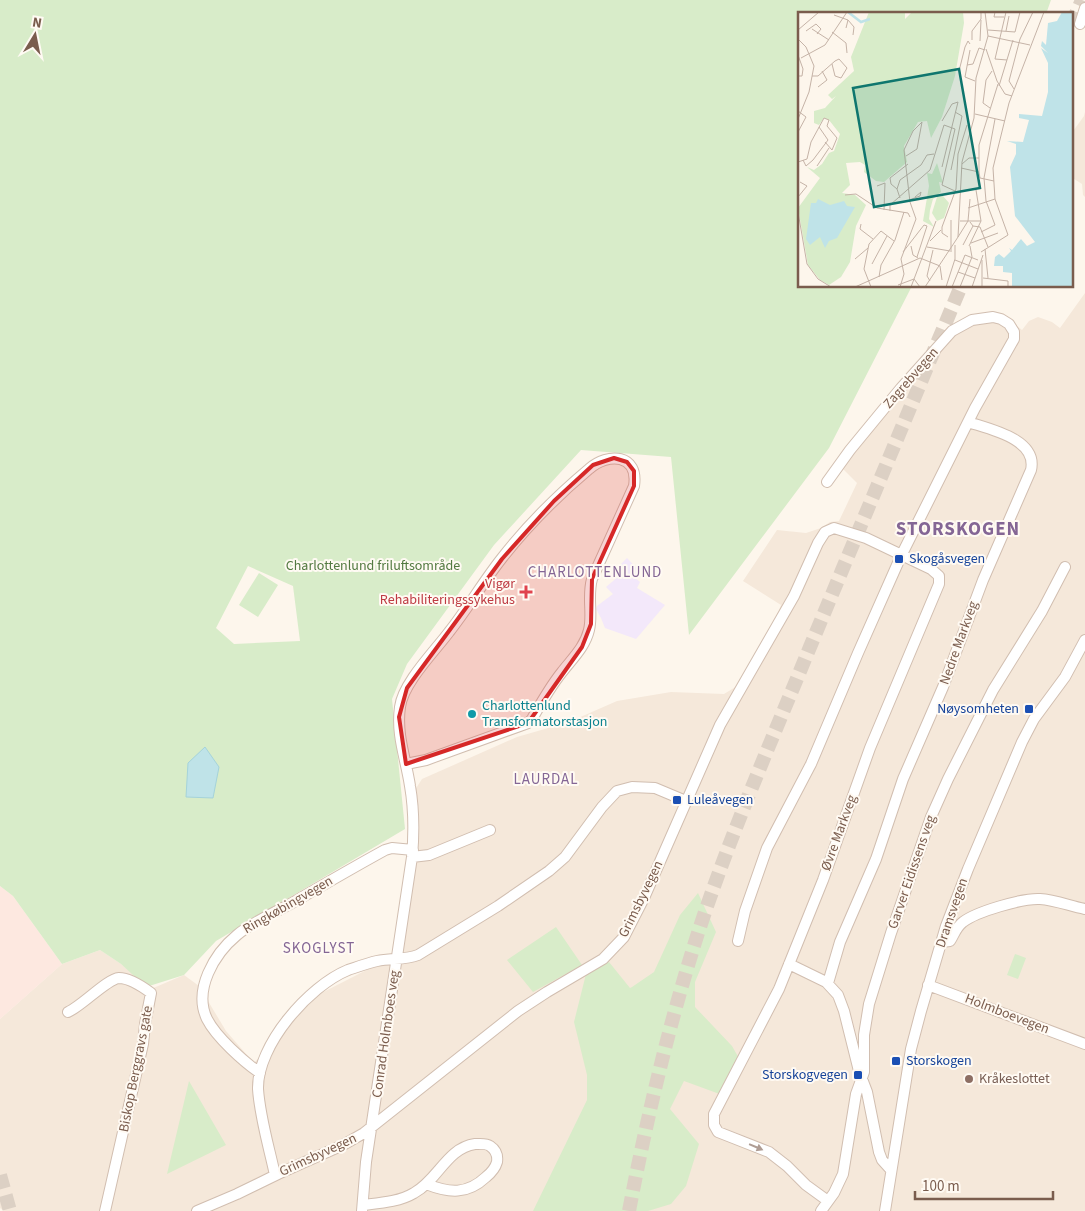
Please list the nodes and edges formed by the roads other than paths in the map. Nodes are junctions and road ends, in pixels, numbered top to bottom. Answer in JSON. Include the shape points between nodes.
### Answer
{"nodes":[{"id":1,"x":1085,"y":8,"type":"edge"},
{"id":2,"x":1080,"y":24,"type":"dead end"},
{"id":3,"x":968,"y":422,"type":"junction"},
{"id":4,"x":827,"y":482,"type":"dead end"},
{"id":5,"x":901,"y":556,"type":"junction"},
{"id":6,"x":1065,"y":567,"type":"dead end"},
{"id":7,"x":1085,"y":640,"type":"edge"},
{"id":8,"x":406,"y":764,"type":"junction"},
{"id":9,"x":686,"y":801,"type":"junction"},
{"id":10,"x":490,"y":830,"type":"dead end"},
{"id":11,"x":413,"y":854,"type":"junction"},
{"id":12,"x":1085,"y":909,"type":"edge"},
{"id":13,"x":738,"y":942,"type":"dead end"},
{"id":14,"x":942,"y":942,"type":"junction"},
{"id":15,"x":396,"y":959,"type":"junction"},
{"id":16,"x":789,"y":964,"type":"junction"},
{"id":17,"x":828,"y":983,"type":"junction"},
{"id":18,"x":928,"y":985,"type":"junction"},
{"id":19,"x":68,"y":1012,"type":"dead end"},
{"id":20,"x":1085,"y":1044,"type":"edge"},
{"id":21,"x":260,"y":1074,"type":"junction"},
{"id":22,"x":862,"y":1078,"type":"junction"},
{"id":23,"x":372,"y":1126,"type":"junction"},
{"id":24,"x":891,"y":1170,"type":"junction"},
{"id":25,"x":276,"y":1175,"type":"junction"},
{"id":26,"x":426,"y":1184,"type":"junction"},
{"id":27,"x":828,"y":1201,"type":"junction"},
{"id":28,"x":363,"y":1208,"type":"edge"},
{"id":29,"x":106,"y":1211,"type":"edge"},
{"id":30,"x":197,"y":1211,"type":"edge"},
{"id":31,"x":821,"y":1211,"type":"edge"},
{"id":32,"x":885,"y":1211,"type":"edge"}],
"edges":[{"from":1,"to":2,"type":"street"},
{"from":3,"to":4,"type":"street","name":"Zagrebvegen","via":[[1014,340],[1009,324],[993,317],[972,320],[952,332],[887,404]]},
{"from":3,"to":5,"type":"street"},
{"from":3,"to":17,"type":"street","name":"Nedre Markveg","via":[[1016,441],[1030,453],[1033,464],[982,580],[943,687],[903,779],[873,868],[840,942]]},
{"from":5,"to":9,"type":"street","name":"Grimsbyvegen","via":[[842,529],[826,532],[794,596],[720,725]]},
{"from":5,"to":13,"type":"street","via":[[811,764],[767,848]]},
{"from":5,"to":16,"type":"street","name":"Øvre Markveg","via":[[936,572],[940,584],[870,748]]},
{"from":6,"to":22,"type":"street","name":"Garver Eidissens veg","via":[[989,698],[931,817],[869,1004]]},
{"from":7,"to":14,"type":"street","name":"Dramsvegen","via":[[1022,742],[968,869]]},
{"from":8,"to":8,"type":"street","name":"Conrad Holmboes veg","via":[[399,732],[400,705],[407,688],[502,559],[554,501],[594,465],[609,459],[623,460],[631,465],[634,486],[595,572],[589,593],[589,633],[528,723],[426,760]]},
{"from":8,"to":11,"type":"street","name":"Conrad Holmboes veg","via":[[413,810]]},
{"from":9,"to":15,"type":"street","via":[[655,788],[632,787],[617,791],[565,857],[534,882],[418,955]]},
{"from":9,"to":23,"type":"street","name":"Grimsbyvegen","via":[[631,926],[618,945],[594,966],[518,1011]]},
{"from":10,"to":11,"type":"street","via":[[429,856]]},
{"from":11,"to":15,"type":"street","name":"Conrad Holmboes veg"},
{"from":11,"to":21,"type":"street","name":"Ringkøbingvegen","via":[[392,848],[384,850],[237,935],[214,960],[204,989],[206,1017],[230,1047]]},
{"from":12,"to":14,"type":"street","via":[[1041,900],[1023,901],[965,920],[950,941]]},
{"from":14,"to":18,"type":"street","name":"Dramsvegen"},
{"from":15,"to":21,"type":"street","via":[[376,961],[347,971],[317,988],[280,1030]]},
{"from":15,"to":23,"type":"street","name":"Conrad Holmboes veg"},
{"from":16,"to":17,"type":"street"},
{"from":16,"to":27,"type":"street","name":"Øvre Markveg","one_way":true,"via":[[774,1000],[714,1114],[714,1126],[722,1134],[775,1156]]},
{"from":17,"to":22,"type":"street","via":[[838,995],[844,1011]]},
{"from":18,"to":20,"type":"street","name":"Holmboevegen"},
{"from":18,"to":24,"type":"street","name":"Dramsvegen","via":[[911,1049]]},
{"from":19,"to":29,"type":"street","name":"Biskop Berggravs gate","via":[[118,978],[133,982],[151,993]]},
{"from":21,"to":25,"type":"street","via":[[260,1106]]},
{"from":22,"to":24,"type":"street","via":[[879,1152]]},
{"from":22,"to":27,"type":"street","name":"Garver Eidissens veg","via":[[856,1094],[843,1174]]},
{"from":23,"to":25,"type":"street","name":"Grimsbyvegen","via":[[343,1145]]},
{"from":23,"to":28,"type":"street","name":"Conrad Holmboes veg"},
{"from":24,"to":32,"type":"street","name":"Dramsvegen"},
{"from":25,"to":30,"type":"street","name":"Grimsbyvegen"},
{"from":26,"to":26,"type":"street","via":[[461,1148],[488,1144],[496,1150],[497,1159],[492,1172],[471,1188],[452,1191]]},
{"from":26,"to":28,"type":"street","via":[[402,1198]]},
{"from":27,"to":31,"type":"street","name":"Garver Eidissens veg"}]}
